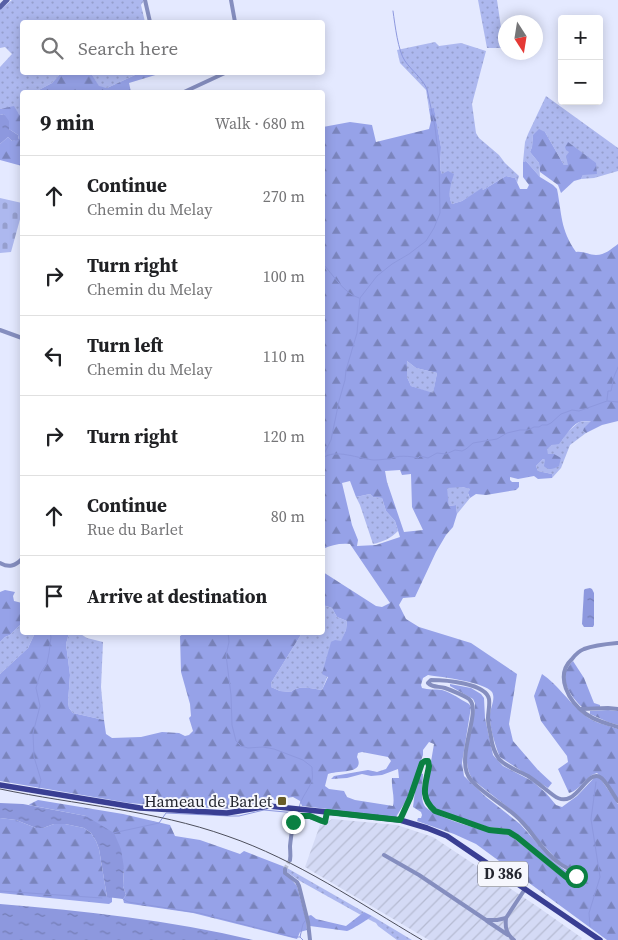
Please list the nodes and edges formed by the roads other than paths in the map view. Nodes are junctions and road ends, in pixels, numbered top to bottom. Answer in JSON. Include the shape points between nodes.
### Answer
{"nodes":[{"id":1,"x":7,"y":0,"type":"edge"},
{"id":2,"x":145,"y":0,"type":"edge"},
{"id":3,"x":231,"y":0,"type":"edge"},
{"id":4,"x":0,"y":7,"type":"edge"},
{"id":5,"x":150,"y":20,"type":"edge"},
{"id":6,"x":235,"y":20,"type":"edge"},
{"id":7,"x":221,"y":75,"type":"edge"},
{"id":8,"x":188,"y":90,"type":"edge"},
{"id":9,"x":0,"y":330,"type":"edge"},
{"id":10,"x":20,"y":337,"type":"edge"},
{"id":11,"x":20,"y":561,"type":"edge"},
{"id":12,"x":0,"y":563,"type":"edge"},
{"id":13,"x":618,"y":643,"type":"edge"},
{"id":14,"x":581,"y":709,"type":"junction"},
{"id":15,"x":618,"y":709,"type":"edge"},
{"id":16,"x":618,"y":727,"type":"edge"},
{"id":17,"x":0,"y":785,"type":"edge"},
{"id":18,"x":618,"y":801,"type":"edge"},
{"id":19,"x":327,"y":812,"type":"junction"},
{"id":20,"x":400,"y":820,"type":"junction"},
{"id":21,"x":384,"y":855,"type":"dead end"},
{"id":22,"x":290,"y":860,"type":"tunnel mouth"},
{"id":23,"x":285,"y":869,"type":"dead end"},
{"id":24,"x":525,"y":889,"type":"junction"},
{"id":25,"x":506,"y":918,"type":"junction"},
{"id":26,"x":486,"y":920,"type":"junction"},
{"id":27,"x":508,"y":935,"type":"junction"},
{"id":28,"x":310,"y":940,"type":"edge"},
{"id":29,"x":514,"y":940,"type":"edge"},
{"id":30,"x":600,"y":940,"type":"edge"}],
"edges":[{"from":1,"to":4,"type":"main road"},
{"from":2,"to":5,"type":"street"},
{"from":3,"to":6,"type":"street"},
{"from":7,"to":8,"type":"street"},
{"from":9,"to":10,"type":"street"},
{"from":11,"to":12,"type":"street","via":[[14,566]]},
{"from":13,"to":14,"type":"street","via":[[579,652],[567,664],[564,683]]},
{"from":14,"to":15,"type":"street"},
{"from":14,"to":16,"type":"street","via":[[603,723]]},
{"from":17,"to":19,"type":"main road","number":"D 386","via":[[140,808],[227,813],[269,806]]},
{"from":18,"to":20,"type":"street","via":[[599,776],[590,778],[571,798],[558,799],[500,760],[493,746],[488,720],[489,697],[485,692],[468,684],[430,680],[429,685],[470,699],[472,715],[464,758],[470,779],[521,821],[549,854],[576,876],[566,877],[509,832],[489,830],[435,811],[429,806],[424,792],[428,761],[422,763]]},
{"from":19,"to":20,"type":"main road","number":"D 386"},
{"from":19,"to":22,"type":"street","via":[[325,822],[310,816],[296,816]]},
{"from":20,"to":24,"type":"main road","number":"D 386","via":[[446,836]]},
{"from":21,"to":26,"type":"street"},
{"from":23,"to":28,"type":"street","via":[[285,873],[299,886]]},
{"from":24,"to":25,"type":"street"},
{"from":24,"to":30,"type":"main road","number":"D 386"},
{"from":25,"to":26,"type":"street"},
{"from":25,"to":27,"type":"street"},
{"from":26,"to":27,"type":"street"},
{"from":27,"to":29,"type":"street"}]}
